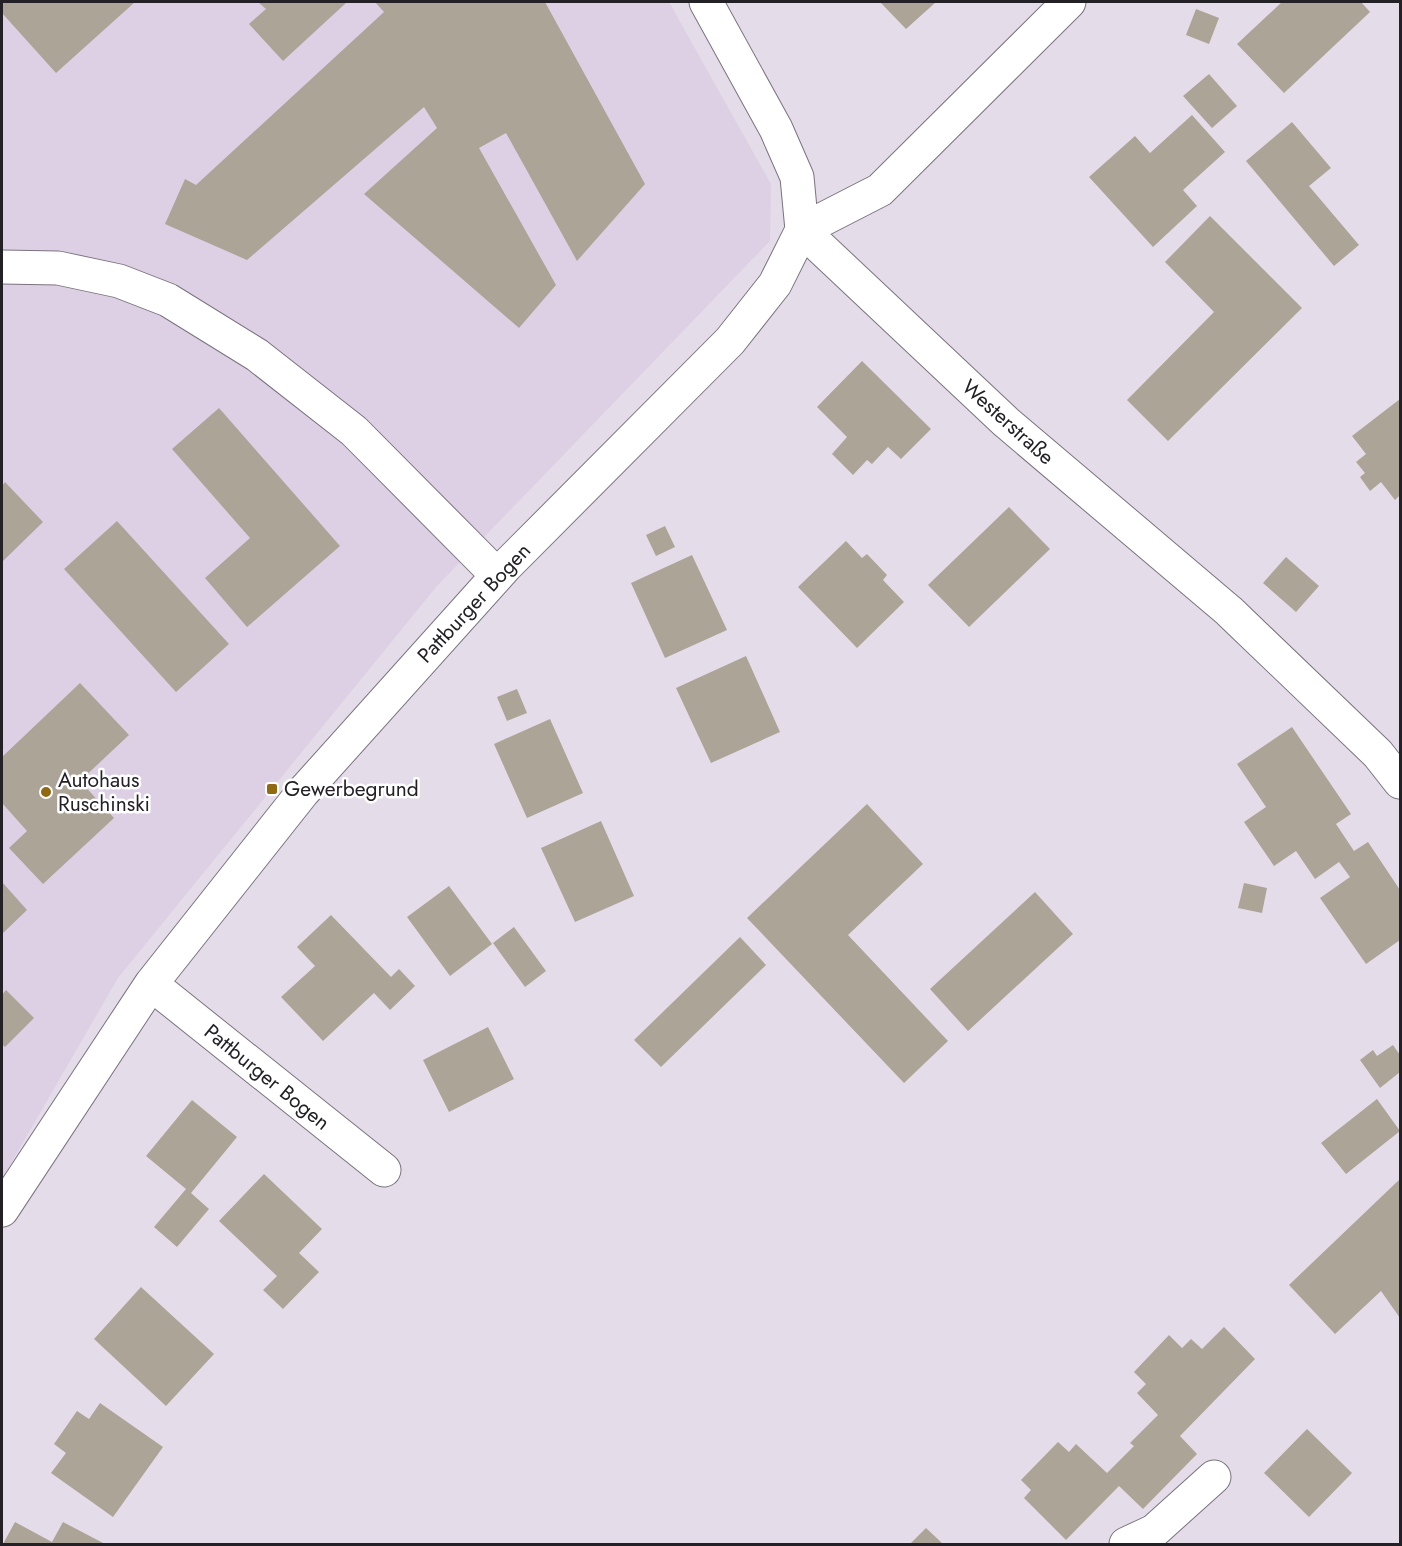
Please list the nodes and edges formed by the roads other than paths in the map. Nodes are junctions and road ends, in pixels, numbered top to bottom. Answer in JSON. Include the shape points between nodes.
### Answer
{"nodes":[{"id":1,"x":706,"y":2,"type":"edge"},
{"id":2,"x":1069,"y":2,"type":"edge"},
{"id":3,"x":802,"y":230,"type":"junction"},
{"id":4,"x":2,"y":267,"type":"edge"},
{"id":5,"x":498,"y":575,"type":"junction"},
{"id":6,"x":1401,"y":782,"type":"edge"},
{"id":7,"x":151,"y":984,"type":"junction"},
{"id":8,"x":384,"y":1170,"type":"dead end"},
{"id":9,"x":2,"y":1210,"type":"edge"},
{"id":10,"x":1214,"y":1477,"type":"dead end"},
{"id":11,"x":1126,"y":1545,"type":"edge"}],
"edges":[{"from":1,"to":3,"type":"street","via":[[776,129],[796,177]]},
{"from":2,"to":3,"type":"street","via":[[880,190]]},
{"from":3,"to":5,"type":"street","name":"Pattburger Bogen","via":[[776,284],[730,340]]},
{"from":3,"to":6,"type":"street","name":"Westerstraße","via":[[1006,422],[1230,612],[1378,754]]},
{"from":4,"to":5,"type":"street","via":[[58,268],[119,281],[168,300],[257,355],[354,431]]},
{"from":5,"to":7,"type":"street","name":"Pattburger Bogen","via":[[303,792]]},
{"from":7,"to":8,"type":"street","name":"Pattburger Bogen"},
{"from":7,"to":9,"type":"street","name":"Pattburger Bogen"},
{"from":10,"to":11,"type":"street","via":[[1154,1531]]}]}
